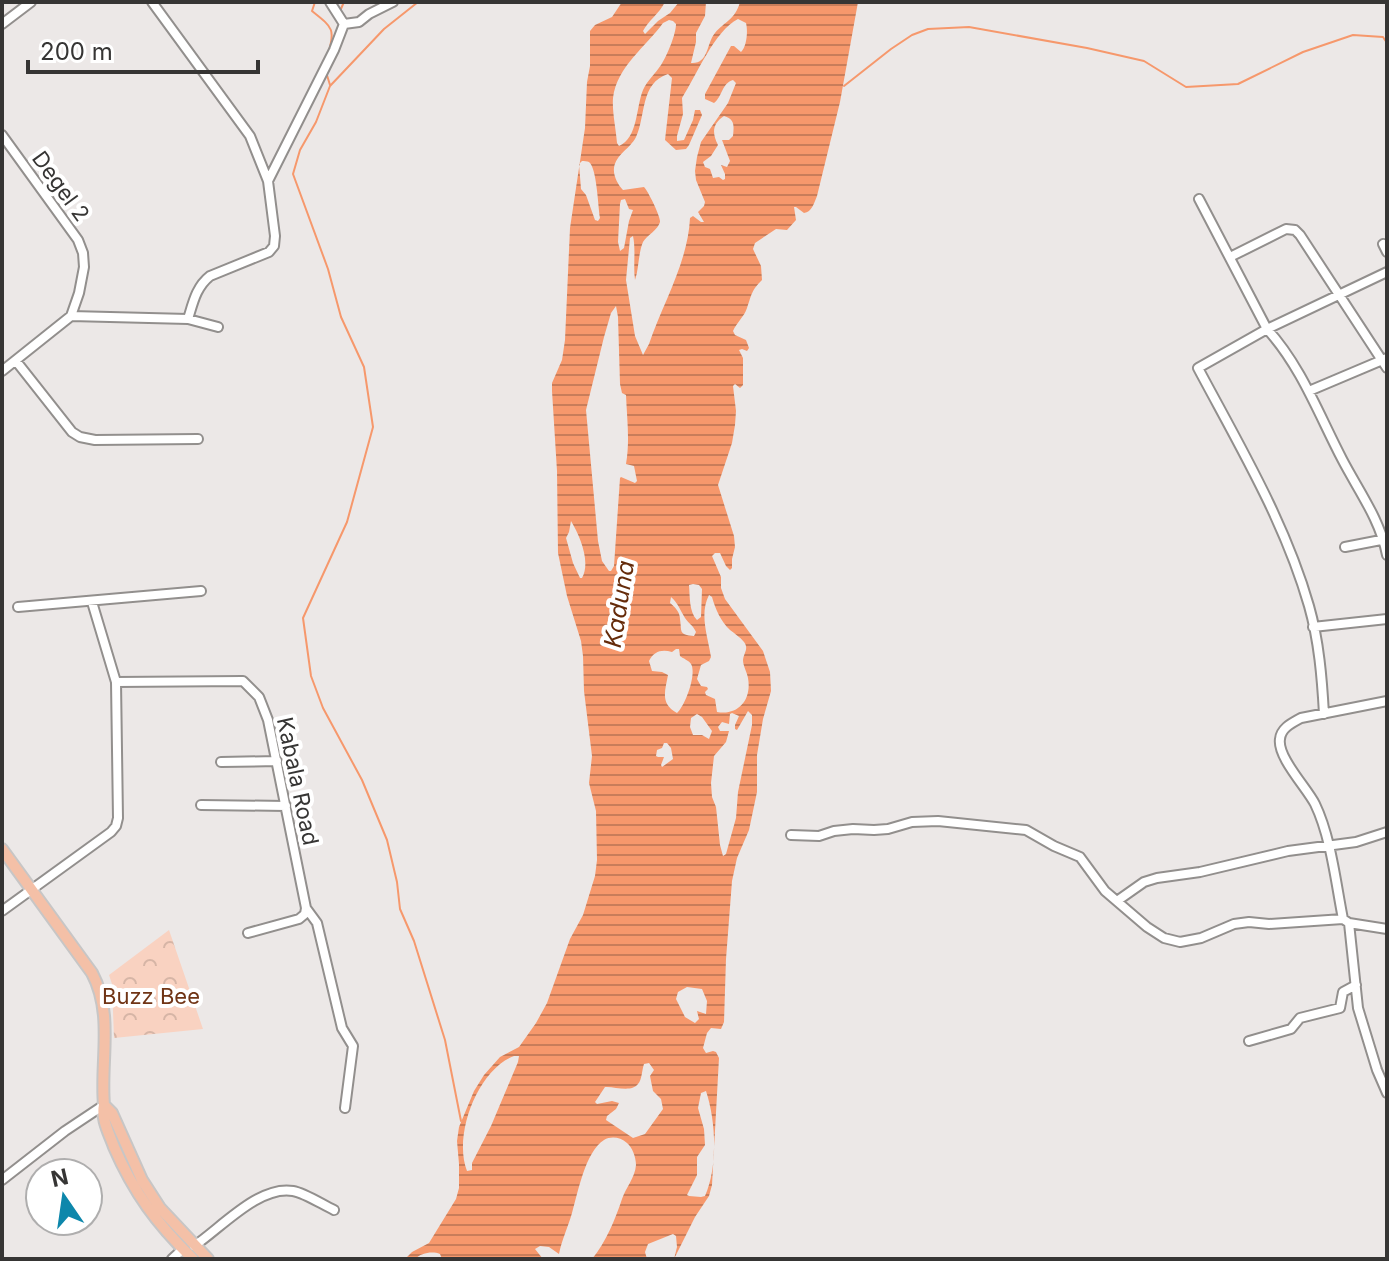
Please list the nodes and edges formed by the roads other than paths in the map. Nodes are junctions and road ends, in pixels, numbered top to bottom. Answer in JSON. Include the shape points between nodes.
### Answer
{"nodes":[{"id":1,"x":31,"y":2,"type":"edge"},
{"id":2,"x":152,"y":2,"type":"edge"},
{"id":3,"x":330,"y":2,"type":"edge"},
{"id":4,"x":393,"y":2,"type":"edge"},
{"id":5,"x":2,"y":24,"type":"edge"},
{"id":6,"x":344,"y":24,"type":"junction"},
{"id":7,"x":2,"y":135,"type":"edge"},
{"id":8,"x":268,"y":181,"type":"junction"},
{"id":9,"x":1199,"y":199,"type":"dead end"},
{"id":10,"x":1230,"y":257,"type":"junction"},
{"id":11,"x":1387,"y":272,"type":"edge"},
{"id":12,"x":1339,"y":294,"type":"junction"},
{"id":13,"x":71,"y":316,"type":"junction"},
{"id":14,"x":188,"y":319,"type":"junction"},
{"id":15,"x":218,"y":327,"type":"dead end"},
{"id":16,"x":1267,"y":329,"type":"junction"},
{"id":17,"x":16,"y":361,"type":"junction"},
{"id":18,"x":1385,"y":362,"type":"edge"},
{"id":19,"x":2,"y":371,"type":"edge"},
{"id":20,"x":1309,"y":391,"type":"junction"},
{"id":21,"x":198,"y":439,"type":"dead end"},
{"id":22,"x":1386,"y":540,"type":"edge"},
{"id":23,"x":1345,"y":547,"type":"dead end"},
{"id":24,"x":1387,"y":555,"type":"edge"},
{"id":25,"x":201,"y":591,"type":"dead end"},
{"id":26,"x":92,"y":602,"type":"junction"},
{"id":27,"x":18,"y":607,"type":"dead end"},
{"id":28,"x":1387,"y":619,"type":"edge"},
{"id":29,"x":1313,"y":627,"type":"junction"},
{"id":30,"x":116,"y":682,"type":"junction"},
{"id":31,"x":1387,"y":701,"type":"edge"},
{"id":32,"x":1324,"y":714,"type":"junction"},
{"id":33,"x":277,"y":761,"type":"junction"},
{"id":34,"x":221,"y":762,"type":"dead end"},
{"id":35,"x":201,"y":805,"type":"dead end"},
{"id":36,"x":286,"y":806,"type":"junction"},
{"id":37,"x":1387,"y":832,"type":"edge"},
{"id":38,"x":791,"y":835,"type":"dead end"},
{"id":39,"x":1329,"y":845,"type":"junction"},
{"id":40,"x":2,"y":849,"type":"edge"},
{"id":41,"x":32,"y":889,"type":"junction"},
{"id":42,"x":1117,"y":901,"type":"junction"},
{"id":43,"x":306,"y":908,"type":"junction"},
{"id":44,"x":2,"y":911,"type":"edge"},
{"id":45,"x":1346,"y":921,"type":"junction"},
{"id":46,"x":1387,"y":929,"type":"edge"},
{"id":47,"x":248,"y":933,"type":"dead end"},
{"id":48,"x":1356,"y":985,"type":"junction"},
{"id":49,"x":1249,"y":1041,"type":"dead end"},
{"id":50,"x":1387,"y":1093,"type":"edge"},
{"id":51,"x":104,"y":1105,"type":"junction"},
{"id":52,"x":345,"y":1108,"type":"dead end"},
{"id":53,"x":2,"y":1180,"type":"edge"},
{"id":54,"x":334,"y":1210,"type":"dead end"},
{"id":55,"x":188,"y":1248,"type":"junction"},
{"id":56,"x":172,"y":1259,"type":"edge"},
{"id":57,"x":193,"y":1259,"type":"edge"},
{"id":58,"x":208,"y":1259,"type":"edge"}],
"edges":[{"from":1,"to":5,"type":"street"},
{"from":2,"to":8,"type":"street","via":[[250,136]]},
{"from":3,"to":6,"type":"street"},
{"from":4,"to":6,"type":"street","via":[[359,22]]},
{"from":6,"to":8,"type":"street"},
{"from":7,"to":13,"type":"street","name":"Degel 2","via":[[83,253]]},
{"from":8,"to":14,"type":"street","via":[[274,246],[203,281]]},
{"from":9,"to":10,"type":"street"},
{"from":10,"to":12,"type":"street","via":[[1286,229],[1295,230]]},
{"from":10,"to":16,"type":"street"},
{"from":11,"to":12,"type":"street"},
{"from":12,"to":16,"type":"street"},
{"from":12,"to":18,"type":"street"},
{"from":13,"to":14,"type":"street"},
{"from":13,"to":17,"type":"street"},
{"from":14,"to":15,"type":"street"},
{"from":16,"to":20,"type":"street"},
{"from":16,"to":29,"type":"street","via":[[1198,368],[1282,531]]},
{"from":17,"to":19,"type":"street"},
{"from":17,"to":21,"type":"street","via":[[80,437]]},
{"from":18,"to":20,"type":"street"},
{"from":20,"to":22,"type":"street"},
{"from":22,"to":23,"type":"street"},
{"from":22,"to":24,"type":"street"},
{"from":25,"to":26,"type":"street"},
{"from":26,"to":27,"type":"street"},
{"from":26,"to":30,"type":"street"},
{"from":28,"to":29,"type":"street"},
{"from":29,"to":32,"type":"street"},
{"from":30,"to":33,"type":"street","name":"Kabala Road","via":[[243,681],[259,697]]},
{"from":30,"to":41,"type":"street","via":[[116,826]]},
{"from":31,"to":32,"type":"street"},
{"from":32,"to":39,"type":"street","via":[[1288,725],[1279,743],[1316,805]]},
{"from":33,"to":34,"type":"street"},
{"from":33,"to":36,"type":"street","name":"Kabala Road"},
{"from":35,"to":36,"type":"street"},
{"from":36,"to":43,"type":"street","name":"Kabala Road"},
{"from":37,"to":39,"type":"street"},
{"from":38,"to":42,"type":"street","via":[[938,821],[1026,830],[1080,857]]},
{"from":39,"to":42,"type":"street","via":[[1157,878]]},
{"from":39,"to":45,"type":"street"},
{"from":40,"to":41,"type":"main road"},
{"from":41,"to":44,"type":"street"},
{"from":41,"to":51,"type":"main road","via":[[98,985],[105,1027]]},
{"from":42,"to":45,"type":"street","via":[[1164,938],[1180,942],[1249,922]]},
{"from":43,"to":47,"type":"street","via":[[299,919]]},
{"from":43,"to":52,"type":"street","name":"Kabala Road","via":[[317,923],[342,1028],[353,1046]]},
{"from":45,"to":46,"type":"street"},
{"from":45,"to":48,"type":"street"},
{"from":48,"to":49,"type":"street","via":[[1343,992],[1340,1008],[1300,1018],[1291,1029]]},
{"from":48,"to":50,"type":"street","via":[[1358,1008]]},
{"from":51,"to":53,"type":"street"},
{"from":51,"to":55,"type":"main road","via":[[142,1180]]},
{"from":54,"to":55,"type":"street","via":[[293,1191],[269,1193]]},
{"from":55,"to":56,"type":"street"},
{"from":55,"to":57,"type":"main road"},
{"from":55,"to":58,"type":"main road"}]}
